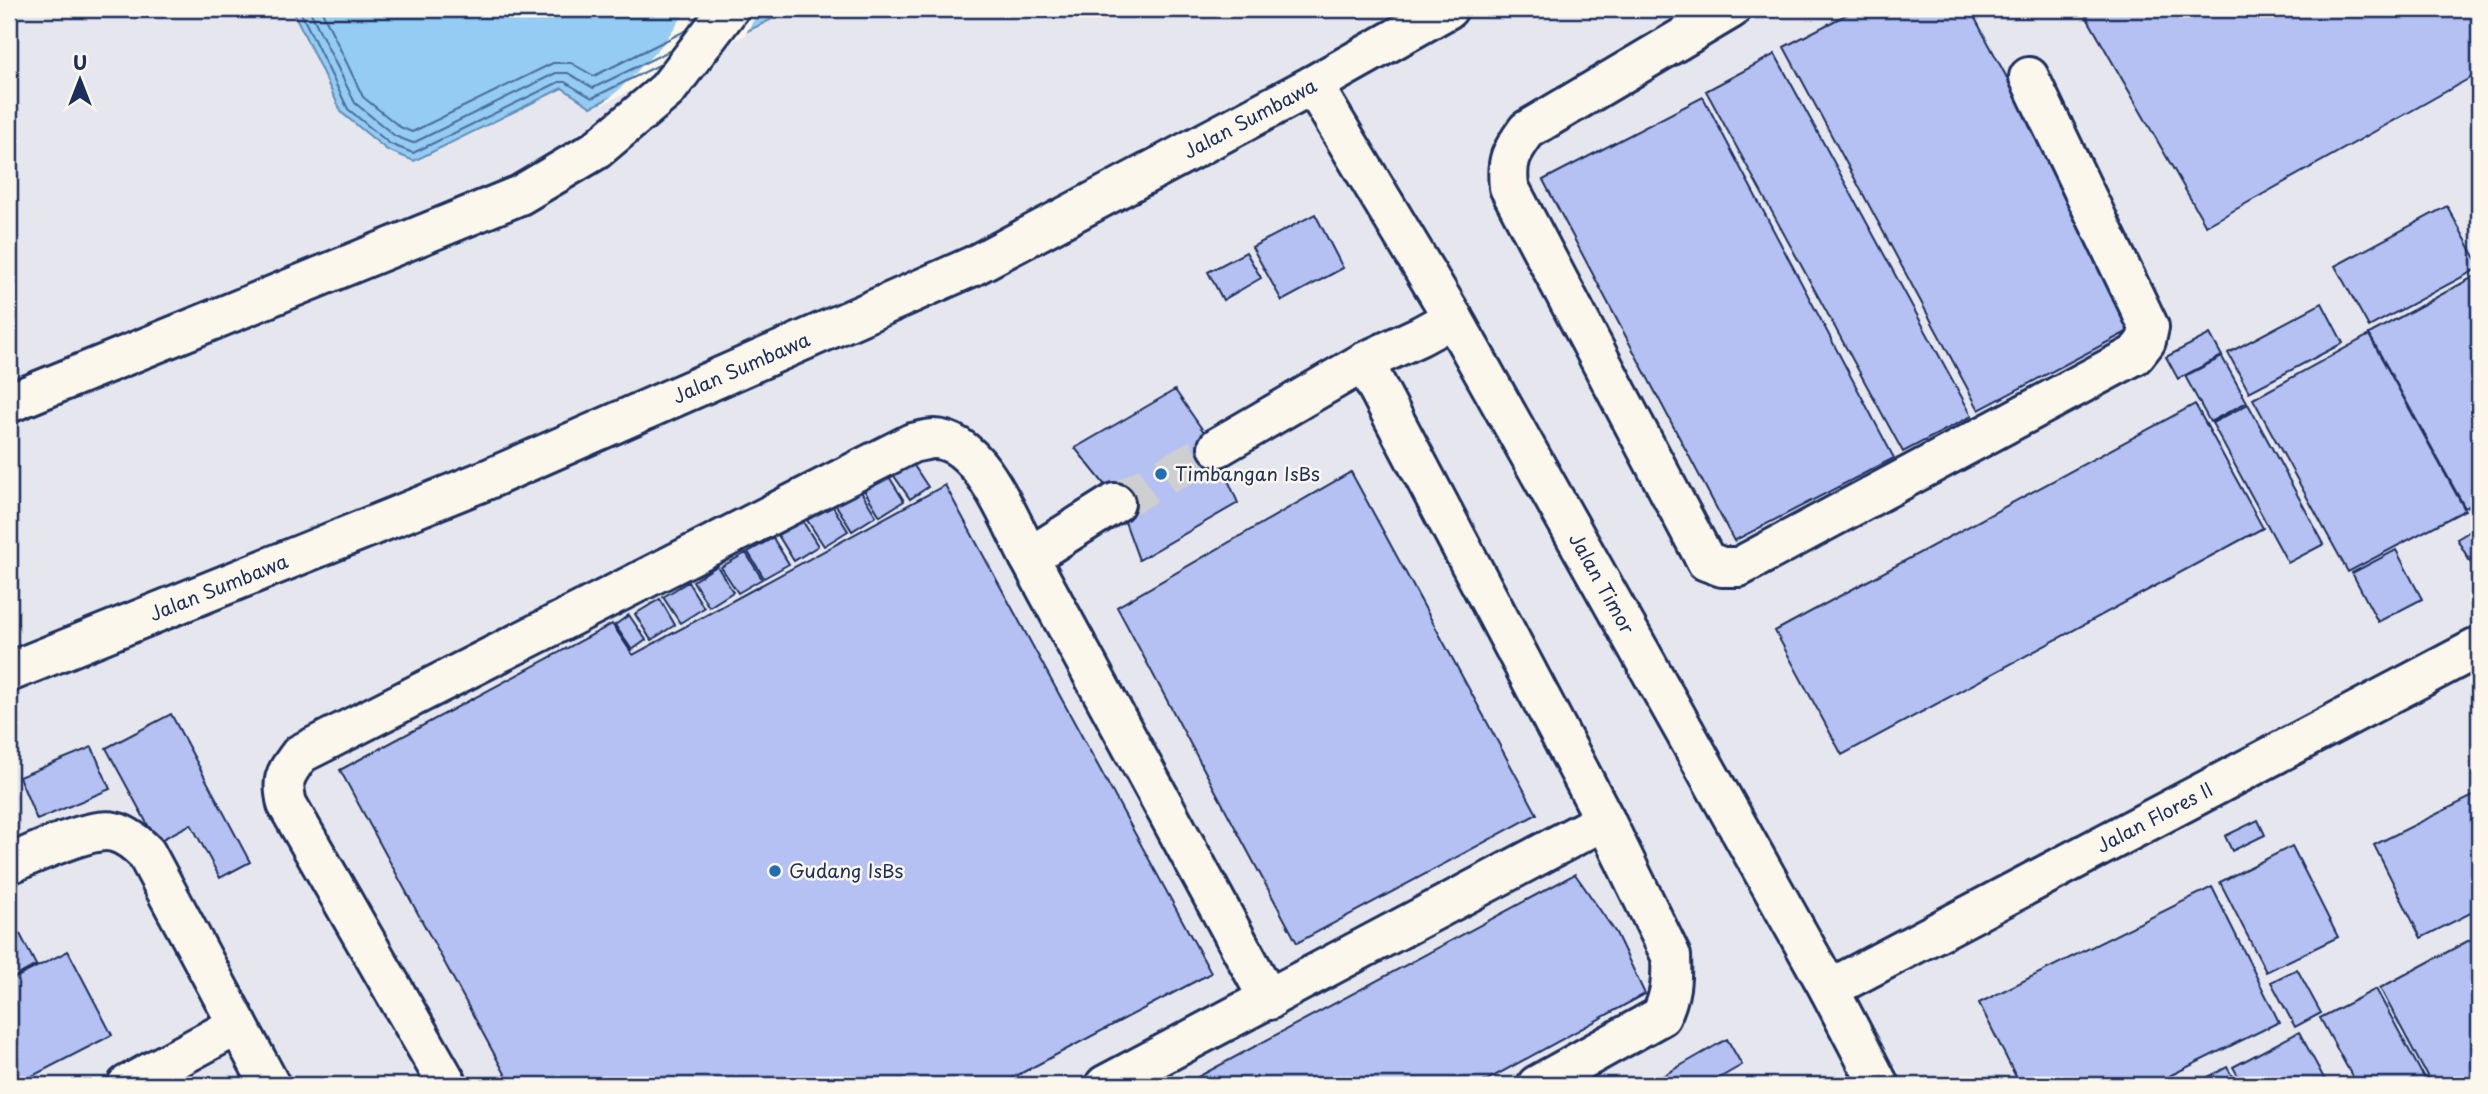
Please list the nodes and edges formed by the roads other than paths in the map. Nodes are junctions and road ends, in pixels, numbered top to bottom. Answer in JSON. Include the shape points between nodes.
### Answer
{"nodes":[{"id":1,"x":729,"y":9,"type":"edge"},
{"id":2,"x":1448,"y":9,"type":"edge"},
{"id":3,"x":1731,"y":9,"type":"edge"},
{"id":4,"x":2029,"y":77,"type":"dead end"},
{"id":5,"x":1313,"y":85,"type":"junction"},
{"id":6,"x":1452,"y":318,"type":"junction"},
{"id":7,"x":1364,"y":362,"type":"junction"},
{"id":8,"x":9,"y":403,"type":"edge"},
{"id":9,"x":1218,"y":447,"type":"tunnel mouth"},
{"id":10,"x":1115,"y":503,"type":"tunnel mouth"},
{"id":11,"x":1029,"y":557,"type":"junction"},
{"id":12,"x":2479,"y":647,"type":"edge"},
{"id":13,"x":9,"y":672,"type":"edge"},
{"id":14,"x":1605,"y":820,"type":"junction"},
{"id":15,"x":9,"y":864,"type":"edge"},
{"id":16,"x":1829,"y":989,"type":"junction"},
{"id":17,"x":1269,"y":1000,"type":"junction"},
{"id":18,"x":238,"y":1025,"type":"junction"},
{"id":19,"x":127,"y":1085,"type":"edge"},
{"id":20,"x":270,"y":1085,"type":"edge"},
{"id":21,"x":448,"y":1085,"type":"edge"},
{"id":22,"x":1105,"y":1085,"type":"edge"},
{"id":23,"x":1537,"y":1085,"type":"edge"},
{"id":24,"x":1879,"y":1085,"type":"edge"}],
"edges":[{"from":1,"to":8,"type":"street","via":[[667,90],[596,150],[520,195]]},
{"from":2,"to":5,"type":"street","name":"Jalan Sumbawa"},
{"from":3,"to":4,"type":"street","via":[[1527,130],[1507,165],[1509,187],[1706,561],[1722,568],[1739,567],[2135,355],[2146,341],[2149,327]]},
{"from":5,"to":6,"type":"street","name":"Jalan Timor"},
{"from":5,"to":13,"type":"street","name":"Jalan Sumbawa","via":[[973,266],[486,480]]},
{"from":6,"to":7,"type":"street"},
{"from":6,"to":16,"type":"street","name":"Jalan Timor"},
{"from":7,"to":9,"type":"street"},
{"from":7,"to":14,"type":"street"},
{"from":10,"to":11,"type":"street"},
{"from":11,"to":17,"type":"street"},
{"from":11,"to":21,"type":"street","via":[[981,467],[955,445],[935,439],[912,443],[299,754],[283,784],[287,804]]},
{"from":12,"to":16,"type":"street","name":"Jalan Flores II"},
{"from":14,"to":17,"type":"street"},
{"from":14,"to":23,"type":"street","via":[[1671,956],[1669,999],[1661,1016]]},
{"from":15,"to":18,"type":"street","via":[[96,831],[131,839],[146,853]]},
{"from":16,"to":24,"type":"street","name":"Jalan Timor"},
{"from":17,"to":22,"type":"street"},
{"from":18,"to":19,"type":"street"},
{"from":18,"to":20,"type":"street"}]}
